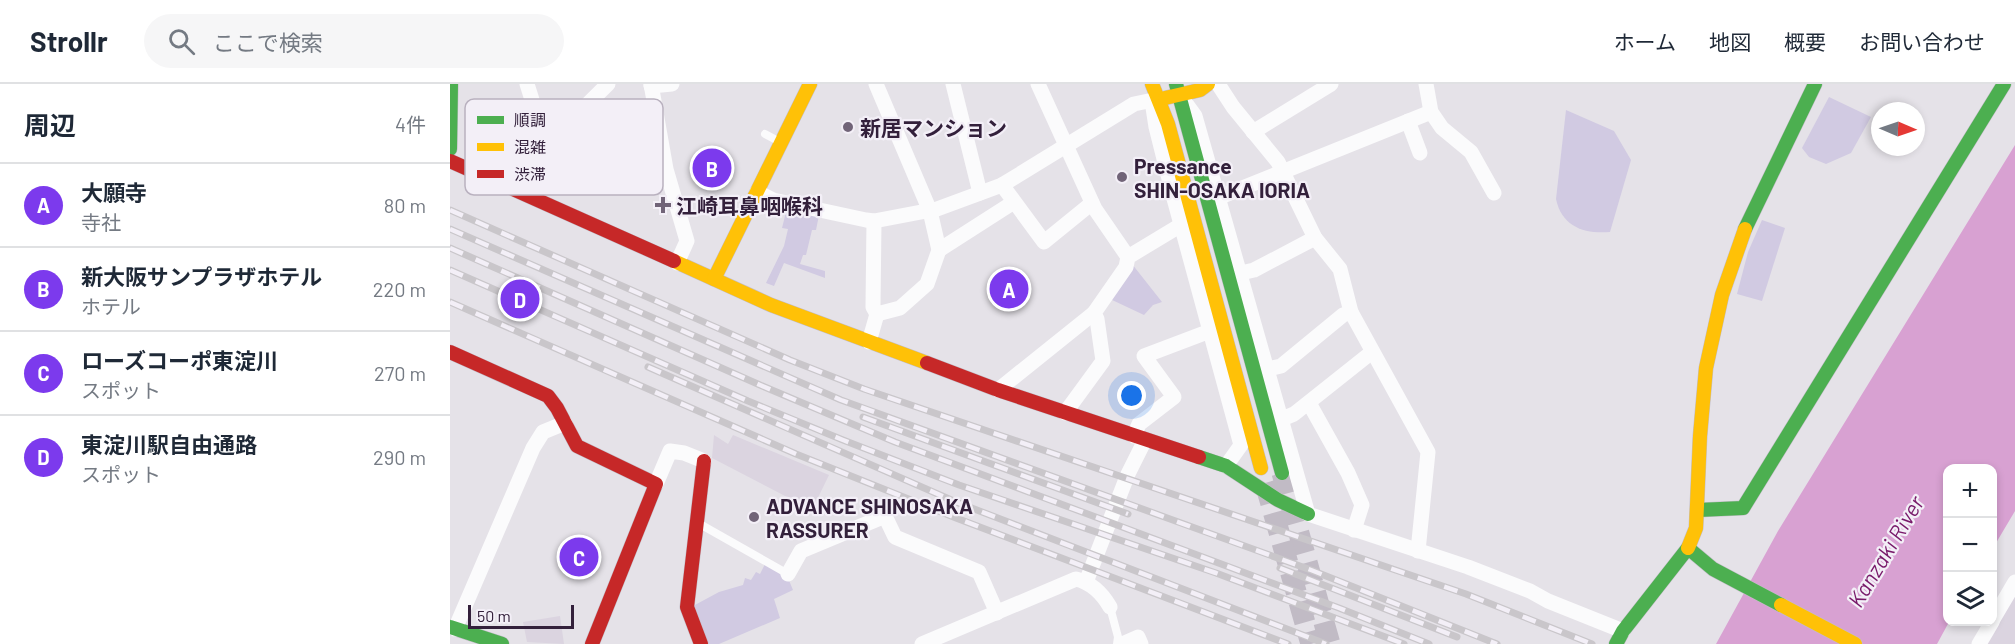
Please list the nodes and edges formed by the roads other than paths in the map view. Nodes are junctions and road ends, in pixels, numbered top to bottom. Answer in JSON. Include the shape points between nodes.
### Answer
{"nodes":[{"id":1,"x":451,"y":84,"type":"edge"},
{"id":2,"x":527,"y":84,"type":"edge"},
{"id":3,"x":608,"y":84,"type":"edge"},
{"id":4,"x":672,"y":84,"type":"edge"},
{"id":5,"x":810,"y":84,"type":"edge"},
{"id":6,"x":876,"y":84,"type":"edge"},
{"id":7,"x":953,"y":84,"type":"edge"},
{"id":8,"x":1038,"y":84,"type":"edge"},
{"id":9,"x":1151,"y":84,"type":"edge"},
{"id":10,"x":1208,"y":84,"type":"edge"},
{"id":11,"x":1218,"y":84,"type":"edge"},
{"id":12,"x":1331,"y":84,"type":"edge"},
{"id":13,"x":1426,"y":84,"type":"edge"},
{"id":14,"x":1815,"y":84,"type":"edge"},
{"id":15,"x":2004,"y":84,"type":"edge"},
{"id":16,"x":651,"y":85,"type":"edge"},
{"id":17,"x":1177,"y":89,"type":"edge"},
{"id":18,"x":532,"y":99,"type":"edge"},
{"id":19,"x":592,"y":99,"type":"edge"},
{"id":20,"x":1155,"y":100,"type":"junction"},
{"id":21,"x":1431,"y":112,"type":"junction"},
{"id":22,"x":1408,"y":121,"type":"junction"},
{"id":23,"x":1253,"y":132,"type":"junction"},
{"id":24,"x":765,"y":134,"type":"dead end"},
{"id":25,"x":781,"y":142,"type":"junction"},
{"id":26,"x":1065,"y":147,"type":"junction"},
{"id":27,"x":450,"y":149,"type":"edge"},
{"id":28,"x":663,"y":152,"type":"edge"},
{"id":29,"x":1420,"y":153,"type":"dead end"},
{"id":30,"x":450,"y":161,"type":"edge"},
{"id":31,"x":465,"y":168,"type":"edge"},
{"id":32,"x":1283,"y":172,"type":"junction"},
{"id":33,"x":1002,"y":185,"type":"junction"},
{"id":34,"x":757,"y":192,"type":"junction"},
{"id":35,"x":980,"y":193,"type":"junction"},
{"id":36,"x":1494,"y":193,"type":"dead end"},
{"id":37,"x":525,"y":195,"type":"edge"},
{"id":38,"x":1220,"y":197,"type":"junction"},
{"id":39,"x":1014,"y":202,"type":"junction"},
{"id":40,"x":1092,"y":203,"type":"junction"},
{"id":41,"x":930,"y":211,"type":"junction"},
{"id":42,"x":874,"y":221,"type":"junction"},
{"id":43,"x":1181,"y":225,"type":"junction"},
{"id":44,"x":1316,"y":238,"type":"junction"},
{"id":45,"x":939,"y":250,"type":"junction"},
{"id":46,"x":1128,"y":257,"type":"junction"},
{"id":47,"x":677,"y":263,"type":"junction"},
{"id":48,"x":1241,"y":273,"type":"junction"},
{"id":49,"x":714,"y":279,"type":"junction"},
{"id":50,"x":1352,"y":312,"type":"junction"},
{"id":51,"x":1094,"y":313,"type":"junction"},
{"id":52,"x":877,"y":314,"type":"junction"},
{"id":53,"x":1210,"y":332,"type":"junction"},
{"id":54,"x":869,"y":342,"type":"junction"},
{"id":55,"x":450,"y":352,"type":"edge"},
{"id":56,"x":1372,"y":352,"type":"junction"},
{"id":57,"x":1268,"y":369,"type":"junction"},
{"id":58,"x":998,"y":390,"type":"junction"},
{"id":59,"x":1309,"y":403,"type":"junction"},
{"id":60,"x":1065,"y":413,"type":"junction"},
{"id":61,"x":1282,"y":419,"type":"junction"},
{"id":62,"x":565,"y":423,"type":"junction"},
{"id":63,"x":1140,"y":438,"type":"junction"},
{"id":64,"x":704,"y":461,"type":"joint"},
{"id":65,"x":1226,"y":466,"type":"junction"},
{"id":66,"x":1261,"y":468,"type":"tunnel mouth"},
{"id":67,"x":1282,"y":473,"type":"tunnel mouth"},
{"id":68,"x":656,"y":484,"type":"junction"},
{"id":69,"x":1698,"y":510,"type":"junction"},
{"id":70,"x":1308,"y":514,"type":"junction"},
{"id":71,"x":697,"y":522,"type":"junction"},
{"id":72,"x":1354,"y":530,"type":"junction"},
{"id":73,"x":1688,"y":548,"type":"junction"},
{"id":74,"x":1418,"y":551,"type":"junction"},
{"id":75,"x":788,"y":574,"type":"joint"},
{"id":76,"x":1086,"y":582,"type":"junction"},
{"id":77,"x":2015,"y":582,"type":"edge"},
{"id":78,"x":1110,"y":607,"type":"joint"},
{"id":79,"x":997,"y":613,"type":"junction"},
{"id":80,"x":1997,"y":613,"type":"edge"},
{"id":81,"x":1989,"y":626,"type":"edge"},
{"id":82,"x":453,"y":628,"type":"edge"},
{"id":83,"x":1620,"y":637,"type":"edge"},
{"id":84,"x":945,"y":640,"type":"edge"},
{"id":85,"x":502,"y":644,"type":"edge"},
{"id":86,"x":592,"y":644,"type":"edge"},
{"id":87,"x":701,"y":644,"type":"edge"},
{"id":88,"x":922,"y":644,"type":"edge"},
{"id":89,"x":1120,"y":644,"type":"edge"},
{"id":90,"x":1141,"y":644,"type":"edge"},
{"id":91,"x":1855,"y":644,"type":"edge"},
{"id":92,"x":1979,"y":644,"type":"edge"}],
"edges":[{"from":1,"to":27,"type":"street"},
{"from":2,"to":18,"type":"street"},
{"from":3,"to":19,"type":"street"},
{"from":4,"to":16,"type":"street"},
{"from":5,"to":25,"type":"street"},
{"from":6,"to":41,"type":"street"},
{"from":7,"to":35,"type":"street"},
{"from":8,"to":26,"type":"street"},
{"from":9,"to":20,"type":"street"},
{"from":10,"to":17,"type":"street","via":[[1200,90]]},
{"from":11,"to":23,"type":"street"},
{"from":12,"to":23,"type":"street"},
{"from":13,"to":21,"type":"street"},
{"from":14,"to":69,"type":"street","via":[[1742,234],[1722,295],[1706,368]]},
{"from":15,"to":69,"type":"street","via":[[1743,508]]},
{"from":17,"to":20,"type":"street"},
{"from":17,"to":38,"type":"street","via":[[1195,116]]},
{"from":17,"to":67,"type":"street"},
{"from":20,"to":26,"type":"street","via":[[1134,104]]},
{"from":20,"to":43,"type":"street","via":[[1156,127]]},
{"from":20,"to":66,"type":"street","via":[[1168,124]]},
{"from":21,"to":22,"type":"street"},
{"from":21,"to":36,"type":"street","via":[[1442,128],[1472,152]]},
{"from":22,"to":29,"type":"street"},
{"from":22,"to":32,"type":"street"},
{"from":23,"to":32,"type":"street"},
{"from":24,"to":25,"type":"lane"},
{"from":25,"to":34,"type":"street"},
{"from":26,"to":33,"type":"street"},
{"from":26,"to":40,"type":"street"},
{"from":28,"to":47,"type":"street","via":[[687,241]]},
{"from":30,"to":31,"type":"street"},
{"from":32,"to":38,"type":"street"},
{"from":32,"to":44,"type":"street"},
{"from":33,"to":35,"type":"street"},
{"from":33,"to":39,"type":"street"},
{"from":34,"to":42,"type":"street","via":[[773,200]]},
{"from":34,"to":49,"type":"street"},
{"from":35,"to":41,"type":"street"},
{"from":37,"to":47,"type":"street"},
{"from":38,"to":48,"type":"street"},
{"from":39,"to":40,"type":"street","via":[[1044,242]]},
{"from":39,"to":45,"type":"street"},
{"from":40,"to":46,"type":"street"},
{"from":41,"to":42,"type":"street"},
{"from":41,"to":45,"type":"street"},
{"from":42,"to":52,"type":"street","via":[[873,307]]},
{"from":43,"to":46,"type":"street"},
{"from":43,"to":53,"type":"street"},
{"from":44,"to":48,"type":"street"},
{"from":44,"to":50,"type":"street","via":[[1340,269]]},
{"from":45,"to":52,"type":"street","via":[[927,285],[900,308]]},
{"from":46,"to":51,"type":"street","via":[[1126,267]]},
{"from":47,"to":49,"type":"street"},
{"from":48,"to":57,"type":"street"},
{"from":49,"to":54,"type":"street"},
{"from":50,"to":56,"type":"street"},
{"from":50,"to":57,"type":"street","via":[[1343,315],[1281,366]]},
{"from":51,"to":58,"type":"street"},
{"from":51,"to":60,"type":"street","via":[[1102,361]]},
{"from":52,"to":54,"type":"street"},
{"from":53,"to":63,"type":"street","via":[[1144,356],[1174,397],[1139,424]]},
{"from":53,"to":65,"type":"street","via":[[1240,445]]},
{"from":54,"to":58,"type":"street"},
{"from":55,"to":62,"type":"street","via":[[548,396]]},
{"from":56,"to":59,"type":"street"},
{"from":56,"to":74,"type":"street","via":[[1428,452]]},
{"from":57,"to":61,"type":"street"},
{"from":58,"to":60,"type":"street"},
{"from":59,"to":61,"type":"street"},
{"from":59,"to":72,"type":"street","via":[[1362,505]]},
{"from":60,"to":63,"type":"street"},
{"from":61,"to":70,"type":"street"},
{"from":62,"to":68,"type":"street","via":[[582,450]]},
{"from":62,"to":82,"type":"street","via":[[543,432],[533,448]]},
{"from":63,"to":65,"type":"street"},
{"from":63,"to":76,"type":"street"},
{"from":64,"to":68,"type":"street","via":[[670,451]]},
{"from":64,"to":71,"type":"street"},
{"from":65,"to":70,"type":"street","via":[[1278,500]]},
{"from":68,"to":86,"type":"street"},
{"from":69,"to":73,"type":"street"},
{"from":70,"to":72,"type":"street"},
{"from":71,"to":75,"type":"lane"},
{"from":71,"to":87,"type":"street","via":[[687,607]]},
{"from":72,"to":74,"type":"street"},
{"from":73,"to":83,"type":"street"},
{"from":73,"to":91,"type":"street","via":[[1713,569]]},
{"from":74,"to":83,"type":"street","via":[[1530,591]]},
{"from":75,"to":79,"type":"street","via":[[801,551],[885,516],[895,537],[979,572]]},
{"from":76,"to":78,"type":"street","via":[[1103,595]]},
{"from":76,"to":79,"type":"street","via":[[1076,579]]},
{"from":77,"to":80,"type":"street"},
{"from":78,"to":89,"type":"lane"},
{"from":79,"to":84,"type":"street"},
{"from":81,"to":92,"type":"street"},
{"from":82,"to":85,"type":"street"},
{"from":84,"to":88,"type":"street"},
{"from":89,"to":90,"type":"street","via":[[1138,637]]}]}
